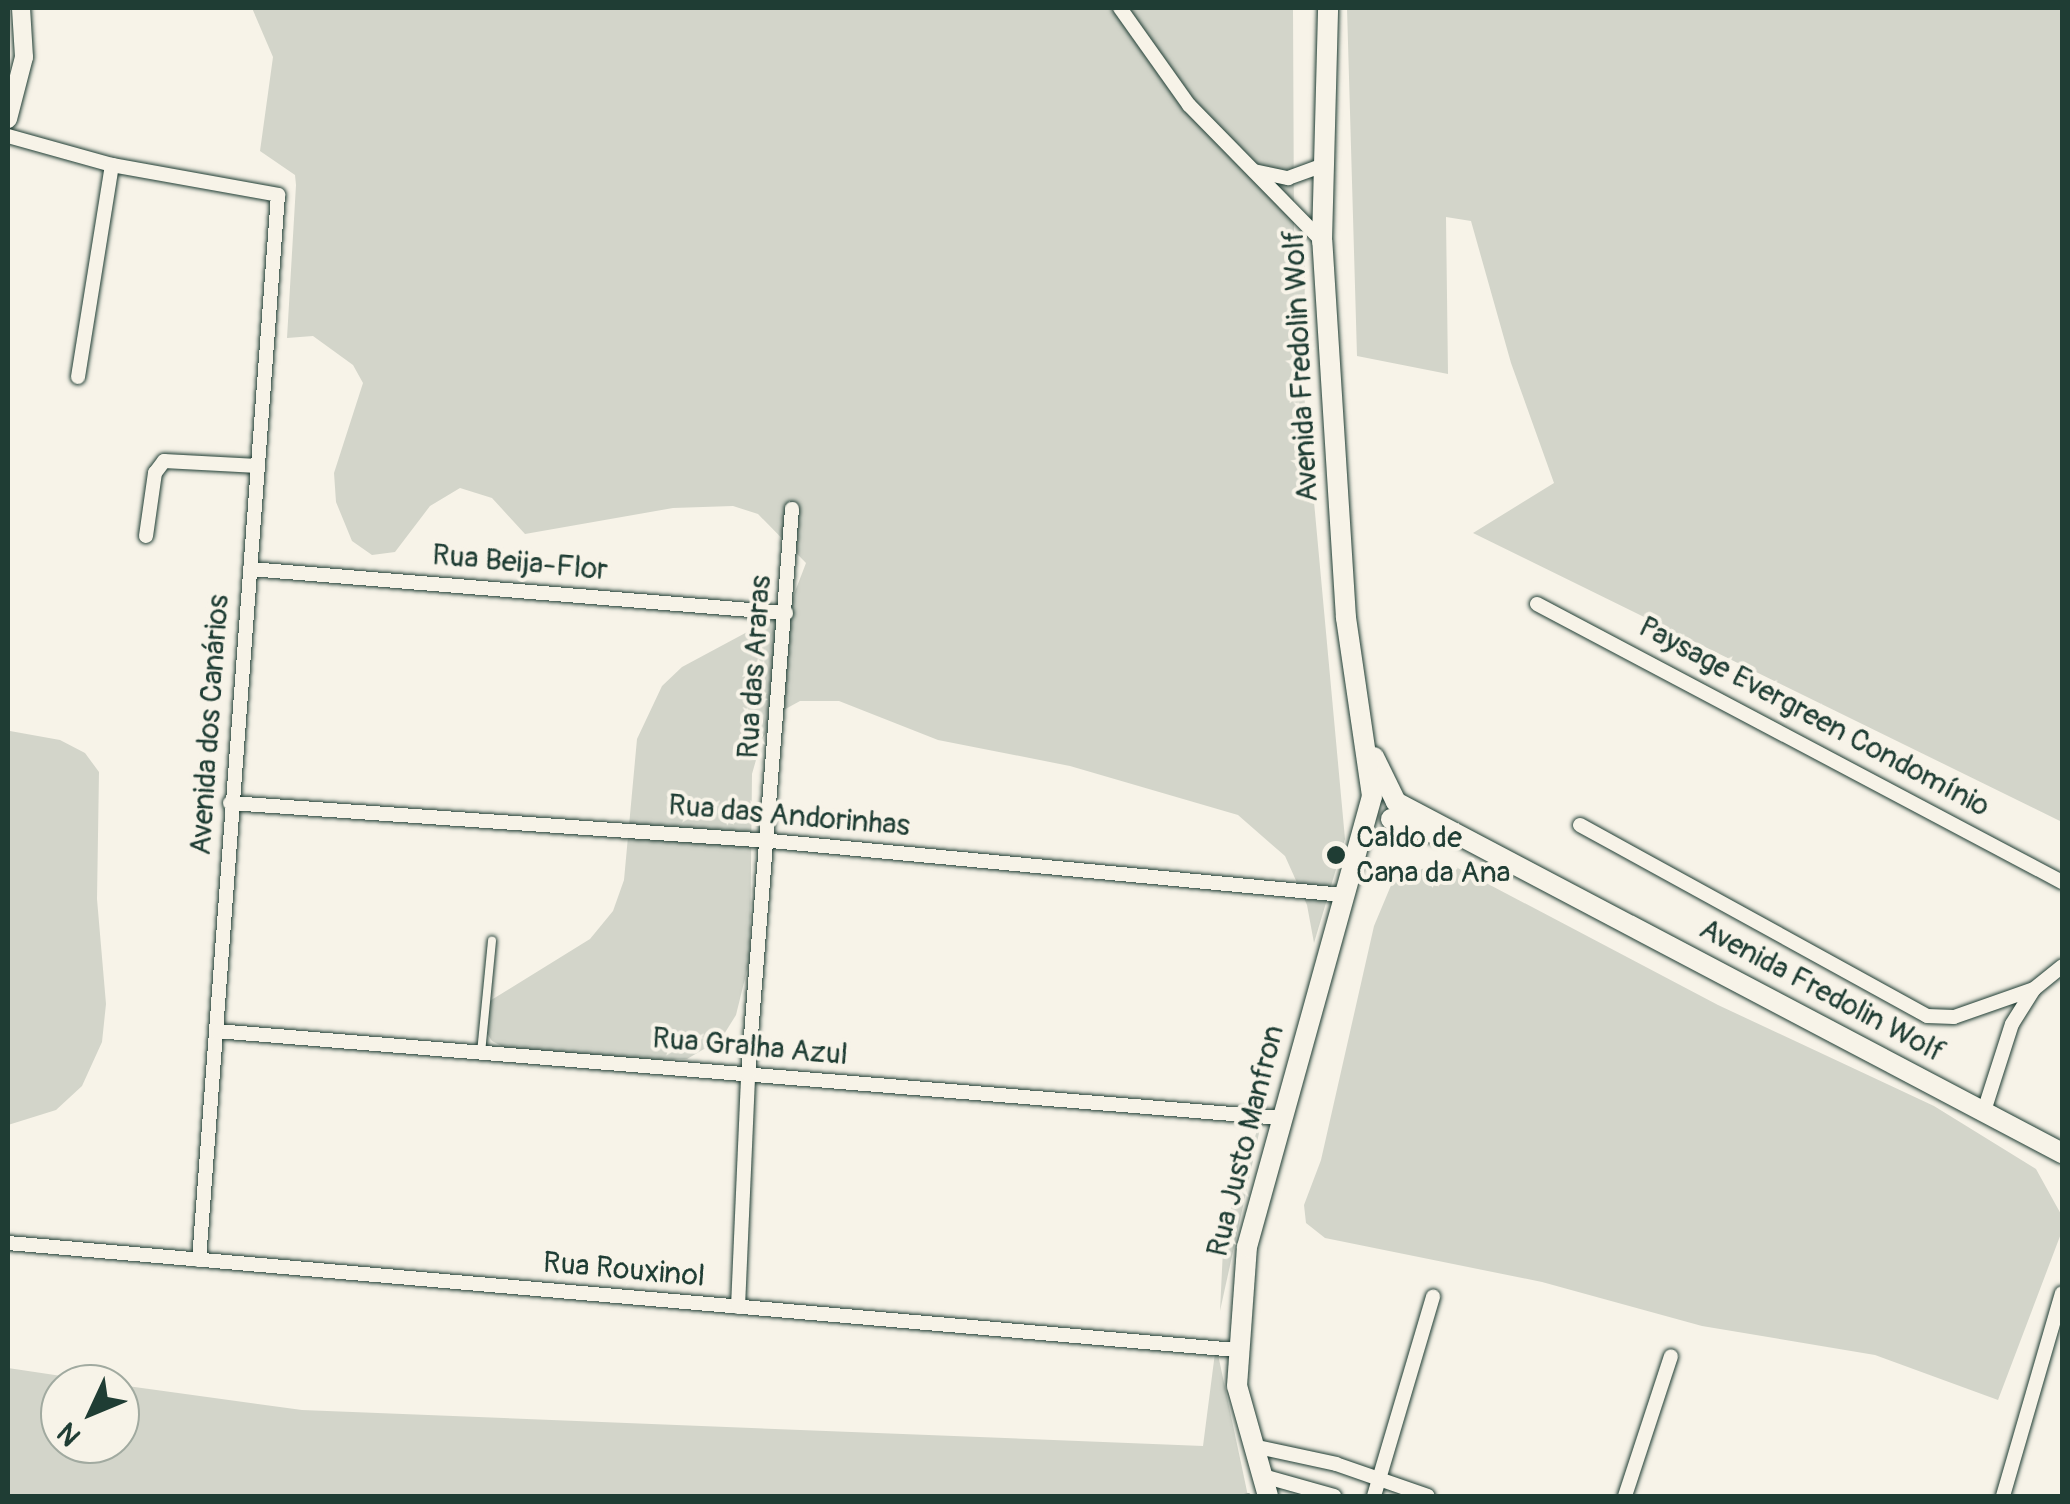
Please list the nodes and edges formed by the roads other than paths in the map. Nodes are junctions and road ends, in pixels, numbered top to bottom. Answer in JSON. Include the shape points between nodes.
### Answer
{"nodes":[{"id":1,"x":21,"y":8,"type":"edge"},
{"id":2,"x":1120,"y":8,"type":"edge"},
{"id":3,"x":1328,"y":8,"type":"edge"},
{"id":4,"x":8,"y":119,"type":"edge"},
{"id":5,"x":8,"y":136,"type":"edge"},
{"id":6,"x":1323,"y":165,"type":"junction"},
{"id":7,"x":112,"y":166,"type":"junction"},
{"id":8,"x":1253,"y":171,"type":"junction"},
{"id":9,"x":1322,"y":241,"type":"junction"},
{"id":10,"x":78,"y":377,"type":"dead end"},
{"id":11,"x":258,"y":466,"type":"junction"},
{"id":12,"x":792,"y":509,"type":"dead end"},
{"id":13,"x":146,"y":536,"type":"dead end"},
{"id":14,"x":250,"y":568,"type":"junction"},
{"id":15,"x":1538,"y":604,"type":"dead end"},
{"id":16,"x":786,"y":612,"type":"junction"},
{"id":17,"x":230,"y":802,"type":"junction"},
{"id":18,"x":1384,"y":807,"type":"junction"},
{"id":19,"x":1580,"y":825,"type":"dead end"},
{"id":20,"x":771,"y":842,"type":"junction"},
{"id":21,"x":2062,"y":882,"type":"edge"},
{"id":22,"x":1343,"y":895,"type":"junction"},
{"id":23,"x":492,"y":941,"type":"dead end"},
{"id":24,"x":2062,"y":966,"type":"edge"},
{"id":25,"x":2034,"y":990,"type":"junction"},
{"id":26,"x":216,"y":1031,"type":"junction"},
{"id":27,"x":481,"y":1053,"type":"junction"},
{"id":28,"x":748,"y":1074,"type":"junction"},
{"id":29,"x":1984,"y":1111,"type":"junction"},
{"id":30,"x":1280,"y":1118,"type":"junction"},
{"id":31,"x":2062,"y":1152,"type":"edge"},
{"id":32,"x":8,"y":1243,"type":"edge"},
{"id":33,"x":199,"y":1260,"type":"junction"},
{"id":34,"x":2062,"y":1294,"type":"edge"},
{"id":35,"x":1433,"y":1297,"type":"dead end"},
{"id":36,"x":738,"y":1307,"type":"junction"},
{"id":37,"x":1235,"y":1350,"type":"junction"},
{"id":38,"x":1671,"y":1356,"type":"dead end"},
{"id":39,"x":1254,"y":1446,"type":"junction"},
{"id":40,"x":1380,"y":1477,"type":"junction"},
{"id":41,"x":1265,"y":1486,"type":"edge"},
{"id":42,"x":1334,"y":1496,"type":"edge"},
{"id":43,"x":1374,"y":1496,"type":"edge"},
{"id":44,"x":1428,"y":1496,"type":"edge"},
{"id":45,"x":1626,"y":1496,"type":"edge"},
{"id":46,"x":2003,"y":1496,"type":"edge"}],
"edges":[{"from":1,"to":4,"type":"street","via":[[24,57]]},
{"from":2,"to":8,"type":"street","via":[[1189,105]]},
{"from":3,"to":6,"type":"main road","name":"Avenida Fredolin Wolf"},
{"from":5,"to":7,"type":"street"},
{"from":6,"to":8,"type":"street","via":[[1288,178]]},
{"from":6,"to":9,"type":"main road","name":"Avenida Fredolin Wolf"},
{"from":7,"to":10,"type":"street"},
{"from":7,"to":11,"type":"street","name":"Avenida dos Canários","via":[[278,195]]},
{"from":8,"to":9,"type":"street"},
{"from":9,"to":18,"type":"main road","name":"Avenida Fredolin Wolf","via":[[1346,618],[1361,719]]},
{"from":11,"to":13,"type":"street","via":[[164,462],[155,473]]},
{"from":11,"to":14,"type":"street","name":"Avenida dos Canários"},
{"from":12,"to":16,"type":"street","name":"Rua das Araras"},
{"from":14,"to":16,"type":"street","name":"Rua Beija-Flor"},
{"from":14,"to":17,"type":"street","name":"Avenida dos Canários"},
{"from":15,"to":21,"type":"street","name":"Paysage Evergreen Condomínio"},
{"from":16,"to":20,"type":"street","name":"Rua das Araras"},
{"from":17,"to":20,"type":"street","name":"Rua das Andorinhas"},
{"from":17,"to":26,"type":"street","name":"Avenida dos Canários"},
{"from":18,"to":22,"type":"main road","name":"Rua Justo Manfron"},
{"from":18,"to":29,"type":"main road","name":"Avenida Fredolin Wolf","via":[[1500,855]]},
{"from":19,"to":25,"type":"street","via":[[1926,1016],[1954,1017]]},
{"from":20,"to":22,"type":"street","name":"Rua das Andorinhas"},
{"from":20,"to":28,"type":"street","name":"Rua das Araras"},
{"from":22,"to":30,"type":"main road","name":"Rua Justo Manfron"},
{"from":23,"to":27,"type":"lane"},
{"from":24,"to":25,"type":"street"},
{"from":25,"to":29,"type":"street","via":[[2012,1024]]},
{"from":26,"to":27,"type":"street","name":"Rua Gralha Azul"},
{"from":26,"to":33,"type":"street","name":"Avenida dos Canários"},
{"from":27,"to":28,"type":"street","name":"Rua Gralha Azul"},
{"from":28,"to":30,"type":"street","name":"Rua Gralha Azul"},
{"from":28,"to":36,"type":"street","name":"Rua das Araras"},
{"from":29,"to":31,"type":"main road","name":"Avenida Fredolin Wolf"},
{"from":30,"to":37,"type":"main road","name":"Rua Justo Manfron","via":[[1246,1246]]},
{"from":32,"to":33,"type":"street","name":"Rua Rouxinol"},
{"from":33,"to":36,"type":"street","name":"Rua Rouxinol"},
{"from":34,"to":46,"type":"street"},
{"from":35,"to":40,"type":"street"},
{"from":36,"to":37,"type":"street","name":"Rua Rouxinol"},
{"from":37,"to":39,"type":"main road","name":"Rua Justo Manfron"},
{"from":38,"to":45,"type":"street"},
{"from":39,"to":40,"type":"street"},
{"from":39,"to":41,"type":"main road","name":"Rua Justo Manfron"},
{"from":40,"to":43,"type":"street"},
{"from":40,"to":44,"type":"street"},
{"from":41,"to":42,"type":"street"}]}
